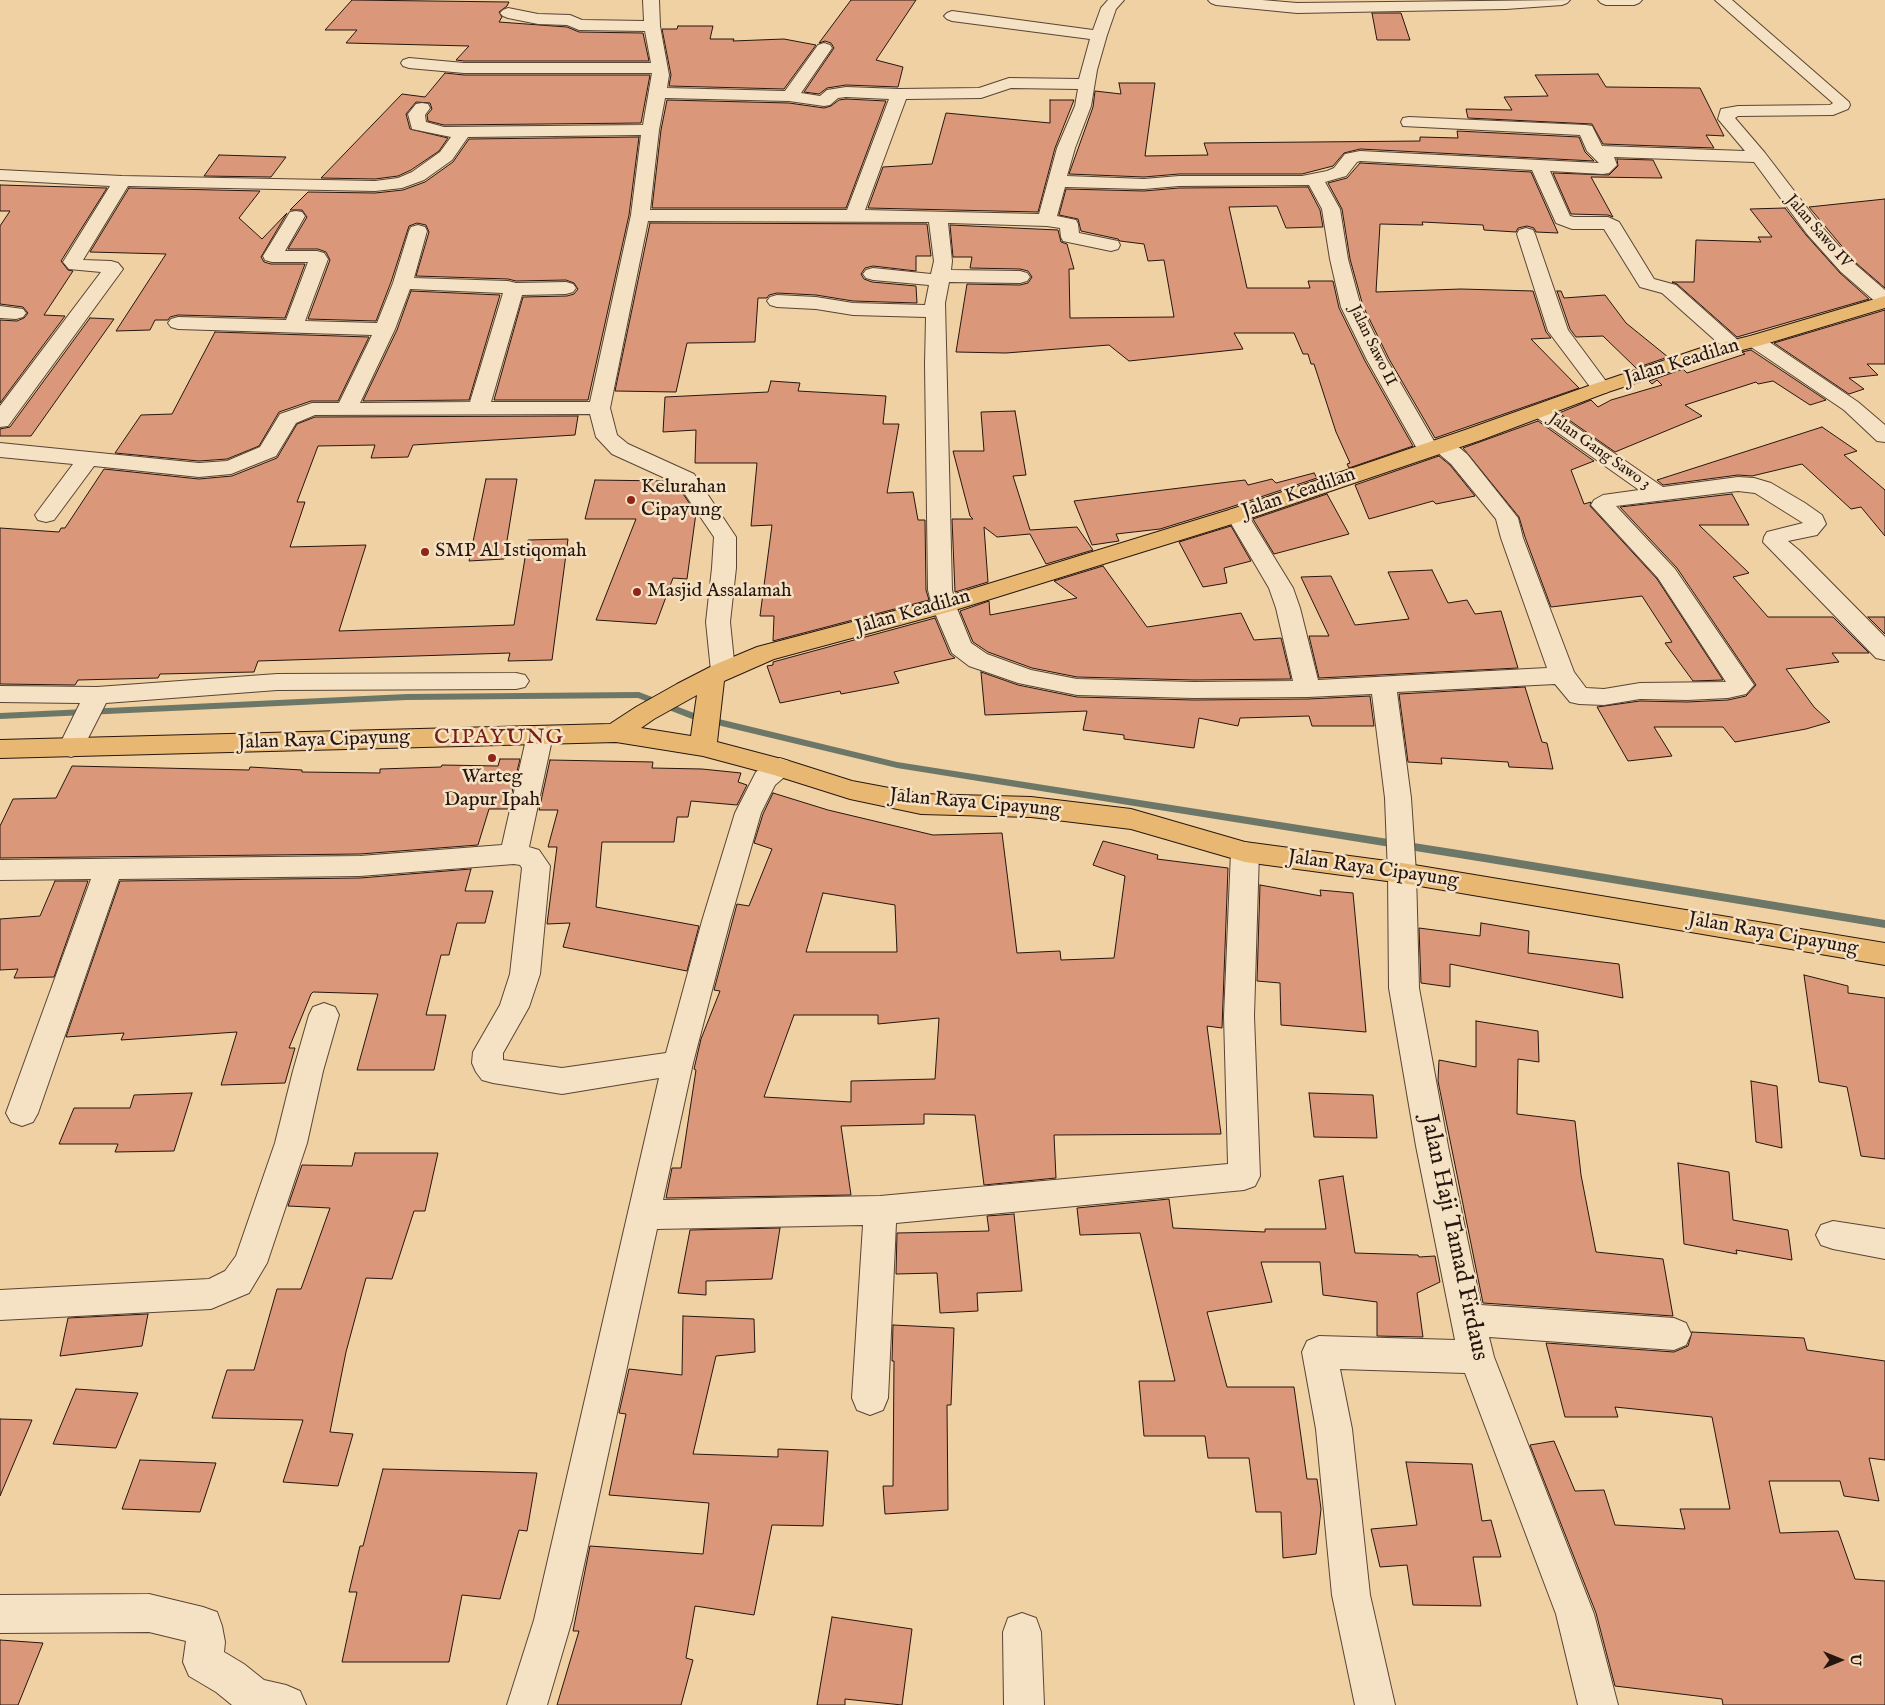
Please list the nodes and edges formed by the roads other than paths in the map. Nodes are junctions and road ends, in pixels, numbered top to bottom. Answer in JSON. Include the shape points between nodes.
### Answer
{"nodes":[{"id":1,"x":651,"y":0,"type":"edge"},
{"id":2,"x":1116,"y":0,"type":"edge"},
{"id":3,"x":1216,"y":0,"type":"edge"},
{"id":4,"x":1562,"y":0,"type":"edge"},
{"id":5,"x":1606,"y":0,"type":"edge"},
{"id":6,"x":1634,"y":0,"type":"edge"},
{"id":7,"x":1723,"y":0,"type":"edge"},
{"id":8,"x":508,"y":13,"type":"dead end"},
{"id":9,"x":952,"y":16,"type":"dead end"},
{"id":10,"x":652,"y":26,"type":"junction"},
{"id":11,"x":1098,"y":35,"type":"junction"},
{"id":12,"x":824,"y":48,"type":"dead end"},
{"id":13,"x":409,"y":63,"type":"dead end"},
{"id":14,"x":659,"y":68,"type":"junction"},
{"id":15,"x":1086,"y":84,"type":"junction"},
{"id":16,"x":658,"y":93,"type":"junction"},
{"id":17,"x":899,"y":94,"type":"junction"},
{"id":18,"x":789,"y":96,"type":"junction"},
{"id":19,"x":422,"y":108,"type":"dead end"},
{"id":20,"x":1409,"y":122,"type":"dead end"},
{"id":21,"x":650,"y":130,"type":"junction"},
{"id":22,"x":463,"y":132,"type":"junction"},
{"id":23,"x":1596,"y":151,"type":"junction"},
{"id":24,"x":1759,"y":157,"type":"junction"},
{"id":25,"x":1539,"y":165,"type":"junction"},
{"id":26,"x":0,"y":174,"type":"edge"},
{"id":27,"x":1315,"y":180,"type":"junction"},
{"id":28,"x":122,"y":181,"type":"junction"},
{"id":29,"x":1058,"y":181,"type":"junction"},
{"id":30,"x":640,"y":215,"type":"junction"},
{"id":31,"x":296,"y":216,"type":"dead end"},
{"id":32,"x":854,"y":216,"type":"junction"},
{"id":33,"x":938,"y":217,"type":"junction"},
{"id":34,"x":1047,"y":220,"type":"junction"},
{"id":35,"x":418,"y":231,"type":"dead end"},
{"id":36,"x":1526,"y":234,"type":"dead end"},
{"id":37,"x":1111,"y":245,"type":"dead end"},
{"id":38,"x":873,"y":274,"type":"dead end"},
{"id":39,"x":1020,"y":277,"type":"dead end"},
{"id":40,"x":940,"y":278,"type":"junction"},
{"id":41,"x":403,"y":284,"type":"junction"},
{"id":42,"x":566,"y":288,"type":"dead end"},
{"id":43,"x":514,"y":289,"type":"junction"},
{"id":44,"x":1885,"y":301,"type":"edge"},
{"id":45,"x":777,"y":302,"type":"dead end"},
{"id":46,"x":936,"y":311,"type":"junction"},
{"id":47,"x":178,"y":323,"type":"dead end"},
{"id":48,"x":292,"y":326,"type":"junction"},
{"id":49,"x":385,"y":328,"type":"junction"},
{"id":50,"x":1755,"y":341,"type":"junction"},
{"id":51,"x":1732,"y":345,"type":"junction"},
{"id":52,"x":1600,"y":388,"type":"junction"},
{"id":53,"x":478,"y":407,"type":"junction"},
{"id":54,"x":599,"y":408,"type":"junction"},
{"id":55,"x":346,"y":409,"type":"junction"},
{"id":56,"x":1540,"y":411,"type":"junction"},
{"id":57,"x":0,"y":421,"type":"edge"},
{"id":58,"x":1884,"y":434,"type":"edge"},
{"id":59,"x":1435,"y":447,"type":"junction"},
{"id":60,"x":0,"y":450,"type":"edge"},
{"id":61,"x":88,"y":459,"type":"junction"},
{"id":62,"x":1659,"y":494,"type":"junction"},
{"id":63,"x":46,"y":515,"type":"dead end"},
{"id":64,"x":1237,"y":515,"type":"junction"},
{"id":65,"x":944,"y":606,"type":"junction"},
{"id":66,"x":1885,"y":652,"type":"edge"},
{"id":67,"x":1562,"y":675,"type":"junction"},
{"id":68,"x":516,"y":681,"type":"dead end"},
{"id":69,"x":715,"y":682,"type":"junction"},
{"id":70,"x":1384,"y":685,"type":"junction"},
{"id":71,"x":1308,"y":689,"type":"junction"},
{"id":72,"x":0,"y":694,"type":"edge"},
{"id":73,"x":95,"y":700,"type":"junction"},
{"id":74,"x":616,"y":733,"type":"junction"},
{"id":75,"x":540,"y":736,"type":"junction"},
{"id":76,"x":705,"y":738,"type":"junction"},
{"id":77,"x":75,"y":739,"type":"junction"},
{"id":78,"x":0,"y":750,"type":"edge"},
{"id":79,"x":780,"y":767,"type":"junction"},
{"id":80,"x":1246,"y":852,"type":"junction"},
{"id":81,"x":514,"y":854,"type":"junction"},
{"id":82,"x":109,"y":869,"type":"junction"},
{"id":83,"x":1401,"y":869,"type":"junction"},
{"id":84,"x":0,"y":870,"type":"edge"},
{"id":85,"x":1885,"y":954,"type":"edge"},
{"id":86,"x":324,"y":1016,"type":"dead end"},
{"id":87,"x":678,"y":1063,"type":"junction"},
{"id":88,"x":22,"y":1113,"type":"dead end"},
{"id":89,"x":880,"y":1210,"type":"junction"},
{"id":90,"x":644,"y":1215,"type":"junction"},
{"id":91,"x":1833,"y":1235,"type":"dead end"},
{"id":92,"x":1885,"y":1244,"type":"edge"},
{"id":93,"x":0,"y":1306,"type":"edge"},
{"id":94,"x":1466,"y":1320,"type":"junction"},
{"id":95,"x":1674,"y":1334,"type":"dead end"},
{"id":96,"x":1477,"y":1357,"type":"junction"},
{"id":97,"x":870,"y":1398,"type":"dead end"},
{"id":98,"x":0,"y":1614,"type":"edge"},
{"id":99,"x":1022,"y":1632,"type":"dead end"},
{"id":100,"x":286,"y":1705,"type":"edge"},
{"id":101,"x":527,"y":1705,"type":"edge"},
{"id":102,"x":1024,"y":1705,"type":"edge"},
{"id":103,"x":1374,"y":1705,"type":"edge"},
{"id":104,"x":1598,"y":1705,"type":"edge"}],
"edges":[{"from":1,"to":10,"type":"street"},
{"from":2,"to":11,"type":"street","via":[[1109,8]]},
{"from":3,"to":4,"type":"street","via":[[1297,8]]},
{"from":5,"to":6,"type":"street"},
{"from":7,"to":24,"type":"street","name":"Jalan Sawo IV","via":[[1842,105],[1833,110],[1727,113],[1726,119]]},
{"from":8,"to":10,"type":"street","via":[[538,19],[570,20],[579,25]]},
{"from":9,"to":11,"type":"street"},
{"from":10,"to":14,"type":"street"},
{"from":11,"to":15,"type":"street"},
{"from":12,"to":18,"type":"street"},
{"from":13,"to":14,"type":"street","via":[[464,68]]},
{"from":14,"to":16,"type":"street"},
{"from":15,"to":17,"type":"street","via":[[1009,83],[981,93]]},
{"from":15,"to":29,"type":"street","via":[[1083,106],[1066,148]]},
{"from":16,"to":18,"type":"street"},
{"from":16,"to":21,"type":"street"},
{"from":17,"to":18,"type":"street","via":[[846,92],[833,94],[824,101]]},
{"from":17,"to":32,"type":"street"},
{"from":19,"to":22,"type":"street","via":[[416,114],[418,125],[444,132]]},
{"from":20,"to":23,"type":"street","via":[[1586,130]]},
{"from":21,"to":22,"type":"street"},
{"from":21,"to":30,"type":"street"},
{"from":22,"to":28,"type":"street","via":[[446,156],[402,183],[375,186]]},
{"from":23,"to":24,"type":"street"},
{"from":23,"to":25,"type":"street","via":[[1607,159],[1608,165],[1603,169]]},
{"from":24,"to":44,"type":"street","name":"Jalan Sawo IV","via":[[1783,191],[1848,268]]},
{"from":25,"to":27,"type":"street","via":[[1360,156],[1351,158],[1340,172]]},
{"from":25,"to":51,"type":"street","via":[[1562,218],[1572,223],[1608,223],[1647,283],[1670,289]]},
{"from":26,"to":28,"type":"street"},
{"from":27,"to":29,"type":"street","via":[[1144,184]]},
{"from":27,"to":59,"type":"street","name":"Jalan Sawo II","via":[[1331,209],[1338,259],[1351,307],[1377,360]]},
{"from":28,"to":57,"type":"street","via":[[72,262],[113,269]]},
{"from":29,"to":34,"type":"street"},
{"from":30,"to":32,"type":"street"},
{"from":30,"to":54,"type":"street"},
{"from":31,"to":48,"type":"street","via":[[272,256],[313,256],[319,259]]},
{"from":32,"to":33,"type":"street"},
{"from":33,"to":34,"type":"street"},
{"from":33,"to":40,"type":"street","via":[[943,261]]},
{"from":34,"to":37,"type":"street","via":[[1069,224],[1070,237]]},
{"from":35,"to":41,"type":"street"},
{"from":36,"to":52,"type":"street","via":[[1558,331]]},
{"from":38,"to":40,"type":"street"},
{"from":39,"to":40,"type":"street"},
{"from":40,"to":46,"type":"street","via":[[934,303]]},
{"from":41,"to":43,"type":"street"},
{"from":41,"to":49,"type":"street"},
{"from":42,"to":43,"type":"street"},
{"from":43,"to":53,"type":"street"},
{"from":44,"to":50,"type":"main road","name":"Jalan Keadilan"},
{"from":45,"to":46,"type":"street","via":[[870,310]]},
{"from":46,"to":65,"type":"street","via":[[940,590]]},
{"from":47,"to":48,"type":"street"},
{"from":48,"to":49,"type":"street"},
{"from":49,"to":55,"type":"street"},
{"from":50,"to":51,"type":"main road","name":"Jalan Keadilan"},
{"from":50,"to":58,"type":"street","via":[[1852,406]]},
{"from":51,"to":52,"type":"main road","name":"Jalan Keadilan"},
{"from":52,"to":56,"type":"main road","name":"Jalan Keadilan"},
{"from":53,"to":54,"type":"street"},
{"from":53,"to":55,"type":"street"},
{"from":54,"to":69,"type":"street","via":[[607,437],[620,449],[686,479],[725,537]]},
{"from":55,"to":61,"type":"street","via":[[312,409],[288,419],[268,451],[232,467],[199,470]]},
{"from":56,"to":59,"type":"main road","name":"Jalan Keadilan"},
{"from":56,"to":62,"type":"street","name":"Jalan Gang Sawo 3"},
{"from":59,"to":64,"type":"main road","name":"Jalan Keadilan"},
{"from":59,"to":67,"type":"street","name":"Jalan Sawo II","via":[[1459,459],[1507,518]]},
{"from":60,"to":61,"type":"street"},
{"from":61,"to":63,"type":"street"},
{"from":62,"to":66,"type":"street","via":[[1738,484],[1754,485],[1814,520],[1815,524],[1809,530],[1775,537],[1775,542]]},
{"from":62,"to":67,"type":"street","name":"Jalan Sawo II","via":[[1611,500],[1602,505],[1668,574],[1741,685],[1728,690],[1640,691],[1604,697],[1579,696]]},
{"from":64,"to":65,"type":"main road","name":"Jalan Keadilan"},
{"from":64,"to":71,"type":"street","via":[[1281,588]]},
{"from":65,"to":69,"type":"main road","name":"Jalan Keadilan","via":[[766,653]]},
{"from":65,"to":71,"type":"street","via":[[961,647],[978,660],[1027,678],[1077,687]]},
{"from":67,"to":70,"type":"street"},
{"from":68,"to":73,"type":"street","via":[[278,682]]},
{"from":69,"to":74,"type":"main road","name":"Jalan Keadilan","via":[[686,690]]},
{"from":69,"to":76,"type":"main road"},
{"from":70,"to":71,"type":"street"},
{"from":70,"to":83,"type":"street","name":"Jalan Haji Tamad Firdaus","via":[[1398,798]]},
{"from":72,"to":73,"type":"street"},
{"from":73,"to":77,"type":"street"},
{"from":74,"to":75,"type":"main road","name":"Jalan Raya Cipayung"},
{"from":74,"to":76,"type":"main road","name":"Jalan Raya Cipayung"},
{"from":75,"to":77,"type":"main road","name":"Jalan Raya Cipayung"},
{"from":75,"to":81,"type":"street"},
{"from":76,"to":79,"type":"main road","name":"Jalan Raya Cipayung"},
{"from":77,"to":78,"type":"main road","name":"Jalan Raya Cipayung"},
{"from":79,"to":80,"type":"main road","name":"Jalan Raya Cipayung","via":[[850,790],[922,804],[1031,808],[1130,819]]},
{"from":79,"to":87,"type":"street","via":[[766,778],[748,813]]},
{"from":80,"to":83,"type":"main road","name":"Jalan Raya Cipayung"},
{"from":80,"to":89,"type":"street","via":[[1239,1016],[1244,1176]]},
{"from":81,"to":82,"type":"street","via":[[360,866]]},
{"from":81,"to":87,"type":"street","via":[[529,857],[536,866],[529,943],[525,974],[514,1006],[488,1052],[487,1063],[493,1071],[562,1081]]},
{"from":82,"to":84,"type":"street"},
{"from":82,"to":88,"type":"street"},
{"from":83,"to":85,"type":"main road","name":"Jalan Raya Cipayung"},
{"from":83,"to":94,"type":"street","name":"Jalan Haji Tamad Firdaus","via":[[1404,988]]},
{"from":86,"to":93,"type":"street","via":[[291,1143],[250,1263],[237,1282],[211,1294]]},
{"from":87,"to":90,"type":"street"},
{"from":89,"to":90,"type":"street"},
{"from":89,"to":97,"type":"street"},
{"from":90,"to":101,"type":"street","via":[[553,1620]]},
{"from":91,"to":92,"type":"street"},
{"from":94,"to":95,"type":"street"},
{"from":94,"to":96,"type":"street","name":"Jalan Haji Tamad Firdaus"},
{"from":96,"to":103,"type":"street","via":[[1319,1352],[1334,1429],[1351,1596]]},
{"from":96,"to":104,"type":"street","name":"Jalan Haji Tamad Firdaus","via":[[1575,1614]]},
{"from":98,"to":100,"type":"street","via":[[149,1613],[204,1626],[203,1662],[255,1698]]},
{"from":99,"to":102,"type":"street"}]}
